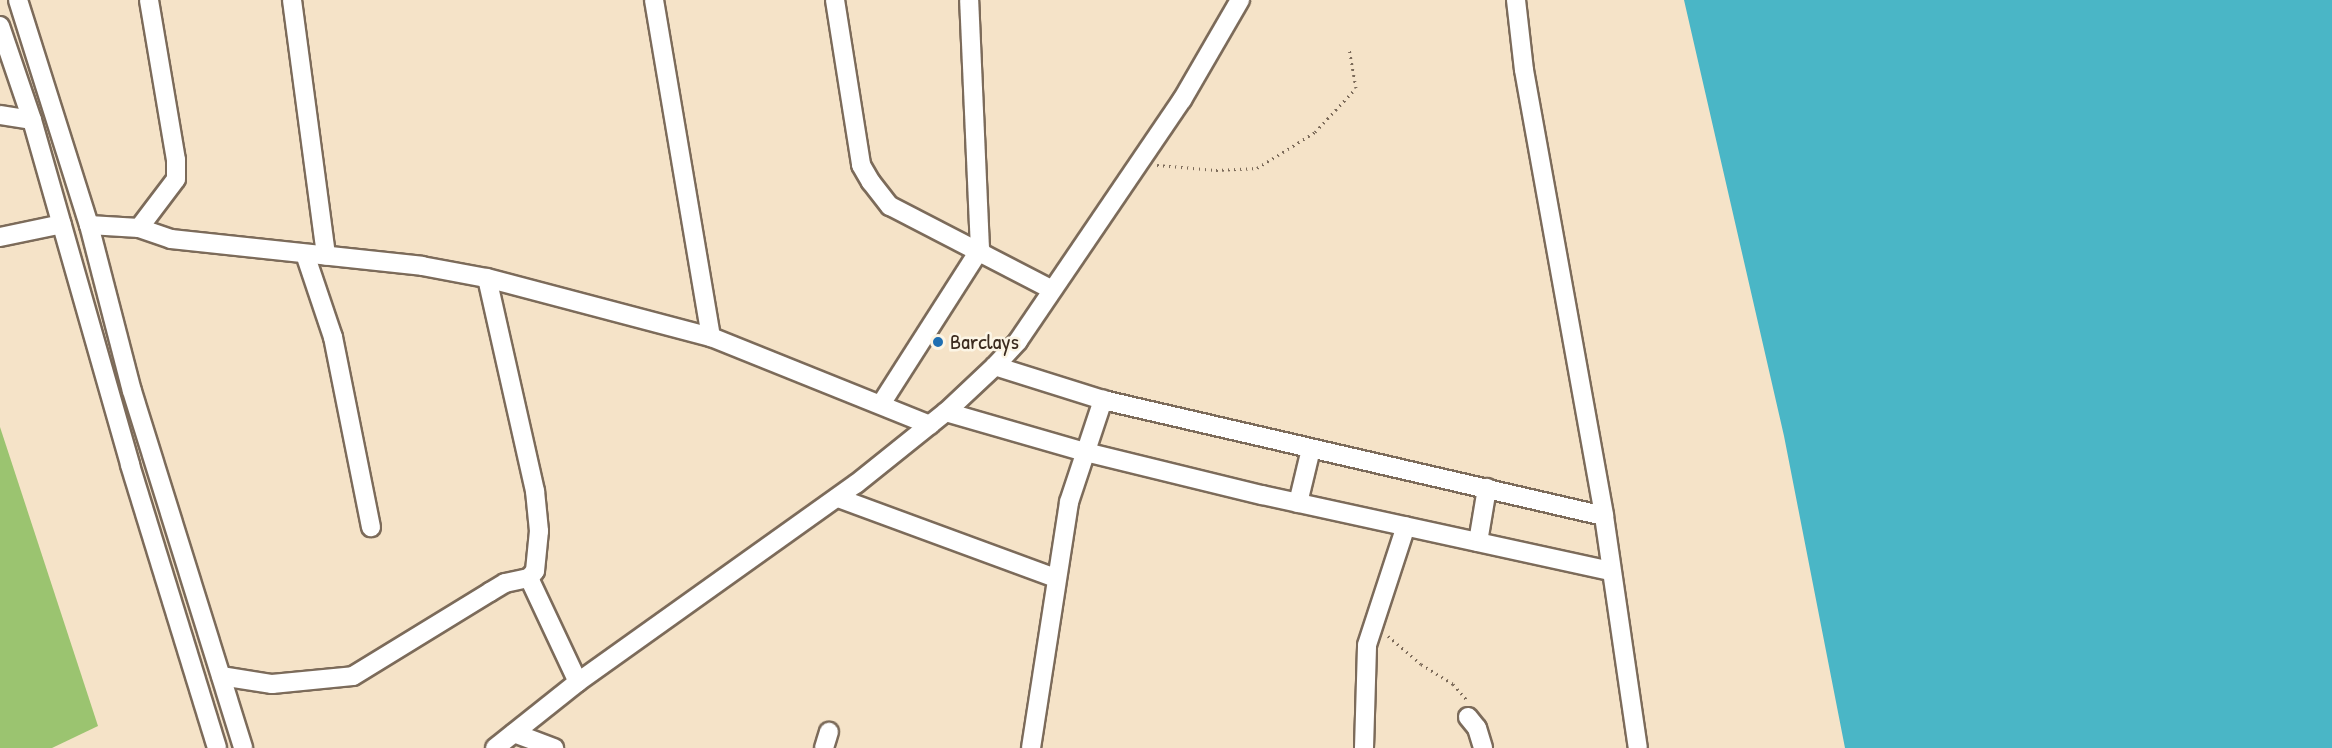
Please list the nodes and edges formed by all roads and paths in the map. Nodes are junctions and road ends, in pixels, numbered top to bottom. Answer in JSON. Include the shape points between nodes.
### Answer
{"nodes":[{"id":1,"x":18,"y":0,"type":"edge"},
{"id":2,"x":149,"y":0,"type":"edge"},
{"id":3,"x":292,"y":0,"type":"edge"},
{"id":4,"x":654,"y":0,"type":"edge"},
{"id":5,"x":836,"y":0,"type":"edge"},
{"id":6,"x":969,"y":0,"type":"edge"},
{"id":7,"x":1240,"y":0,"type":"edge"},
{"id":8,"x":1516,"y":0,"type":"edge"},
{"id":9,"x":0,"y":26,"type":"edge"},
{"id":10,"x":1349,"y":49,"type":"dead end"},
{"id":11,"x":2,"y":111,"type":"edge"},
{"id":12,"x":32,"y":120,"type":"junction"},
{"id":13,"x":1137,"y":164,"type":"junction"},
{"id":14,"x":62,"y":224,"type":"junction"},
{"id":15,"x":88,"y":225,"type":"junction"},
{"id":16,"x":139,"y":228,"type":"junction"},
{"id":17,"x":0,"y":237,"type":"edge"},
{"id":18,"x":981,"y":249,"type":"junction"},
{"id":19,"x":305,"y":254,"type":"junction"},
{"id":20,"x":326,"y":256,"type":"junction"},
{"id":21,"x":487,"y":278,"type":"junction"},
{"id":22,"x":1051,"y":289,"type":"junction"},
{"id":23,"x":711,"y":337,"type":"junction"},
{"id":24,"x":995,"y":366,"type":"junction"},
{"id":25,"x":1103,"y":400,"type":"junction"},
{"id":26,"x":880,"y":404,"type":"junction"},
{"id":27,"x":946,"y":412,"type":"junction"},
{"id":28,"x":930,"y":425,"type":"junction"},
{"id":29,"x":1311,"y":449,"type":"junction"},
{"id":30,"x":1085,"y":452,"type":"junction"},
{"id":31,"x":1487,"y":488,"type":"junction"},
{"id":32,"x":838,"y":498,"type":"junction"},
{"id":33,"x":1298,"y":502,"type":"junction"},
{"id":34,"x":1604,"y":516,"type":"junction"},
{"id":35,"x":1406,"y":526,"type":"junction"},
{"id":36,"x":371,"y":527,"type":"dead end"},
{"id":37,"x":1478,"y":542,"type":"junction"},
{"id":38,"x":1610,"y":571,"type":"junction"},
{"id":39,"x":529,"y":578,"type":"junction"},
{"id":40,"x":1055,"y":578,"type":"junction"},
{"id":41,"x":1374,"y":626,"type":"junction"},
{"id":42,"x":221,"y":676,"type":"junction"},
{"id":43,"x":578,"y":682,"type":"junction"},
{"id":44,"x":228,"y":698,"type":"junction"},
{"id":45,"x":204,"y":706,"type":"junction"},
{"id":46,"x":1468,"y":717,"type":"joint"},
{"id":47,"x":514,"y":733,"type":"junction"},
{"id":48,"x":217,"y":748,"type":"edge"},
{"id":49,"x":243,"y":748,"type":"edge"},
{"id":50,"x":495,"y":748,"type":"edge"},
{"id":51,"x":554,"y":748,"type":"edge"},
{"id":52,"x":1031,"y":748,"type":"edge"},
{"id":53,"x":1364,"y":748,"type":"edge"},
{"id":54,"x":1484,"y":748,"type":"edge"},
{"id":55,"x":1638,"y":748,"type":"edge"}],
"edges":[{"from":1,"to":15,"type":"street"},
{"from":2,"to":16,"type":"street","via":[[174,142],[176,179]]},
{"from":3,"to":20,"type":"street"},
{"from":4,"to":23,"type":"street"},
{"from":5,"to":18,"type":"street","via":[[861,165],[891,206]]},
{"from":6,"to":18,"type":"street"},
{"from":7,"to":13,"type":"street","via":[[1182,100]]},
{"from":8,"to":34,"type":"street","via":[[1524,70]]},
{"from":9,"to":12,"type":"street"},
{"from":10,"to":13,"type":"path","via":[[1356,88],[1315,132],[1257,168],[1216,170]]},
{"from":11,"to":12,"type":"street"},
{"from":12,"to":14,"type":"street"},
{"from":13,"to":22,"type":"street"},
{"from":14,"to":17,"type":"street"},
{"from":14,"to":45,"type":"street"},
{"from":15,"to":16,"type":"street"},
{"from":15,"to":42,"type":"street","via":[[132,392]]},
{"from":16,"to":19,"type":"street","via":[[171,239]]},
{"from":18,"to":22,"type":"street"},
{"from":18,"to":26,"type":"street"},
{"from":19,"to":20,"type":"street"},
{"from":19,"to":36,"type":"street","via":[[333,338]]},
{"from":20,"to":21,"type":"street","via":[[422,266]]},
{"from":21,"to":23,"type":"street"},
{"from":21,"to":39,"type":"street","via":[[535,491],[538,562]]},
{"from":22,"to":24,"type":"street","via":[[1018,341]]},
{"from":23,"to":26,"type":"street"},
{"from":24,"to":25,"type":"street"},
{"from":24,"to":27,"type":"street"},
{"from":25,"to":29,"type":"street"},
{"from":25,"to":30,"type":"street"},
{"from":26,"to":28,"type":"street"},
{"from":27,"to":28,"type":"street"},
{"from":27,"to":30,"type":"street"},
{"from":28,"to":32,"type":"street"},
{"from":29,"to":31,"type":"street"},
{"from":29,"to":33,"type":"street"},
{"from":30,"to":33,"type":"street"},
{"from":30,"to":40,"type":"street","via":[[1069,502]]},
{"from":31,"to":34,"type":"street"},
{"from":31,"to":37,"type":"street"},
{"from":32,"to":40,"type":"street"},
{"from":32,"to":43,"type":"street"},
{"from":33,"to":35,"type":"street"},
{"from":34,"to":38,"type":"street"},
{"from":35,"to":37,"type":"street"},
{"from":35,"to":41,"type":"street"},
{"from":37,"to":38,"type":"street"},
{"from":38,"to":55,"type":"street"},
{"from":39,"to":42,"type":"street","via":[[505,583],[353,676],[272,684]]},
{"from":39,"to":43,"type":"street"},
{"from":40,"to":52,"type":"street"},
{"from":41,"to":46,"type":"path","via":[[1453,684],[1469,702]]},
{"from":41,"to":53,"type":"street","via":[[1368,645]]},
{"from":42,"to":44,"type":"street"},
{"from":43,"to":47,"type":"street"},
{"from":44,"to":45,"type":"street"},
{"from":44,"to":49,"type":"street"},
{"from":45,"to":48,"type":"street"},
{"from":46,"to":54,"type":"street"},
{"from":47,"to":50,"type":"street"},
{"from":47,"to":51,"type":"street"}]}
